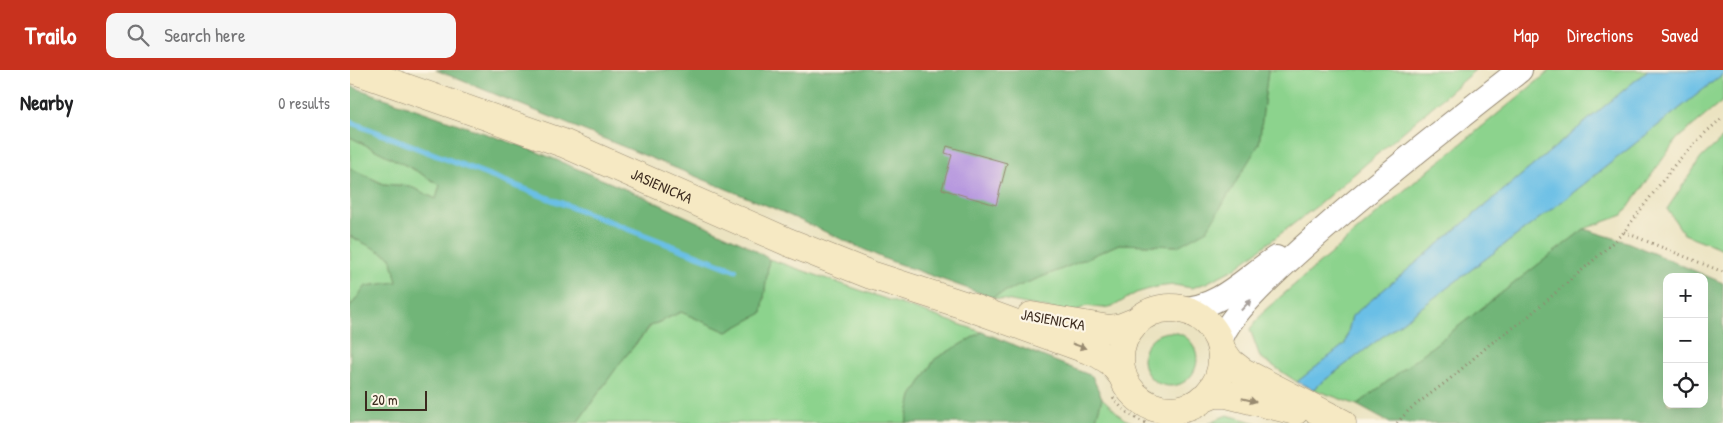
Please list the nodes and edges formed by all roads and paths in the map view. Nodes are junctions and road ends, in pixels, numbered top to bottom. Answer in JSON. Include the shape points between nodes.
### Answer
{"nodes":[{"id":1,"x":355,"y":70,"type":"edge"},
{"id":2,"x":1520,"y":70,"type":"edge"},
{"id":3,"x":1723,"y":117,"type":"edge"},
{"id":4,"x":1330,"y":223,"type":"junction"},
{"id":5,"x":1624,"y":232,"type":"junction"},
{"id":6,"x":1723,"y":272,"type":"edge"},
{"id":7,"x":967,"y":306,"type":"junction"},
{"id":8,"x":1181,"y":309,"type":"junction"},
{"id":9,"x":1137,"y":321,"type":"junction"},
{"id":10,"x":1220,"y":347,"type":"junction"},
{"id":11,"x":1122,"y":375,"type":"junction"},
{"id":12,"x":1202,"y":399,"type":"junction"},
{"id":13,"x":1341,"y":423,"type":"edge"},
{"id":14,"x":1397,"y":423,"type":"edge"}],
"edges":[{"from":1,"to":7,"type":"main road","name":"JASIENICKA","via":[[563,143],[843,264]]},
{"from":2,"to":4,"type":"street"},
{"from":3,"to":5,"type":"path","via":[[1676,163]]},
{"from":4,"to":8,"type":"street","via":[[1210,304]]},
{"from":10,"to":4,"type":"street","one_way":true,"via":[[1222,334],[1233,319]]},
{"from":5,"to":6,"type":"path"},
{"from":5,"to":14,"type":"path","via":[[1524,320],[1490,344]]},
{"from":7,"to":9,"type":"main road","name":"JASIENICKA","via":[[1109,329]]},
{"from":7,"to":11,"type":"main road","name":"JASIENICKA","one_way":true,"via":[[1097,353]]},
{"from":8,"to":9,"type":"main road","via":[[1156,310]]},
{"from":8,"to":10,"type":"main road","via":[[1204,320]]},
{"from":9,"to":11,"type":"main road","via":[[1122,346]]},
{"from":10,"to":12,"type":"main road","via":[[1222,362],[1219,375]]},
{"from":10,"to":13,"type":"main road","via":[[1230,362],[1243,372]]},
{"from":11,"to":12,"type":"main road","via":[[1136,396],[1154,407],[1180,409]]},
{"from":12,"to":13,"type":"main road","one_way":true,"via":[[1226,394]]}]}
